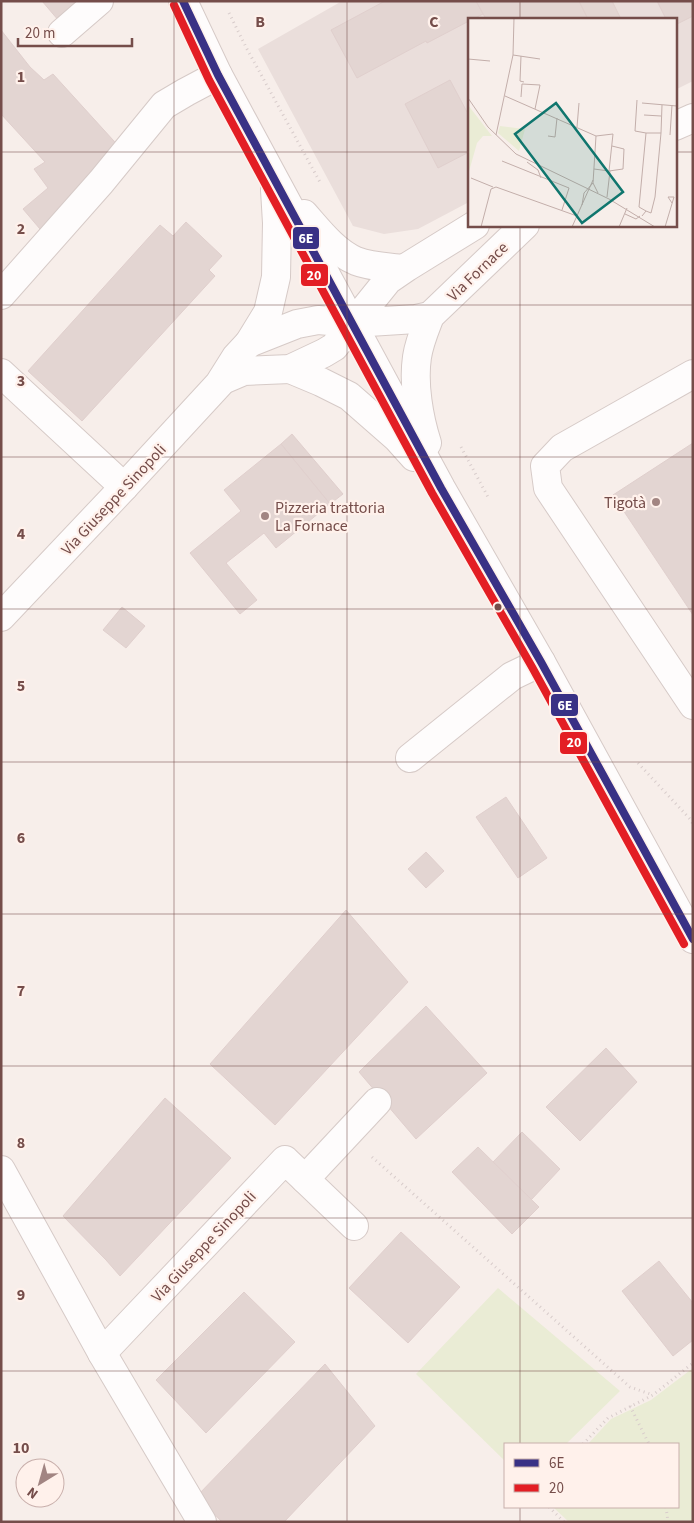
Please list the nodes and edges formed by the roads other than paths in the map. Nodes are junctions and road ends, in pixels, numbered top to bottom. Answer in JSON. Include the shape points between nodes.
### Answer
{"nodes":[{"id":1,"x":98,"y":1,"type":"edge"},
{"id":2,"x":183,"y":1,"type":"edge"},
{"id":3,"x":62,"y":33,"type":"dead end"},
{"id":4,"x":218,"y":76,"type":"junction"},
{"id":5,"x":274,"y":181,"type":"junction"},
{"id":6,"x":473,"y":226,"type":"edge"},
{"id":7,"x":523,"y":226,"type":"edge"},
{"id":8,"x":403,"y":269,"type":"junction"},
{"id":9,"x":4,"y":292,"type":"edge"},
{"id":10,"x":430,"y":316,"type":"junction"},
{"id":11,"x":353,"y":322,"type":"junction"},
{"id":12,"x":249,"y":343,"type":"junction"},
{"id":13,"x":290,"y":369,"type":"junction"},
{"id":14,"x":1,"y":373,"type":"edge"},
{"id":15,"x":693,"y":374,"type":"edge"},
{"id":16,"x":223,"y":380,"type":"junction"},
{"id":17,"x":124,"y":487,"type":"junction"},
{"id":18,"x":441,"y":488,"type":"junction"},
{"id":19,"x":1,"y":617,"type":"edge"},
{"id":20,"x":542,"y":662,"type":"junction"},
{"id":21,"x":693,"y":705,"type":"edge"},
{"id":22,"x":410,"y":758,"type":"dead end"},
{"id":23,"x":693,"y":939,"type":"edge"},
{"id":24,"x":377,"y":1102,"type":"dead end"},
{"id":25,"x":1,"y":1170,"type":"edge"},
{"id":26,"x":305,"y":1179,"type":"junction"},
{"id":27,"x":354,"y":1226,"type":"dead end"},
{"id":28,"x":102,"y":1353,"type":"junction"},
{"id":29,"x":202,"y":1522,"type":"edge"}],
"edges":[{"from":1,"to":3,"type":"street"},
{"from":2,"to":4,"type":"street"},
{"from":4,"to":5,"type":"street"},
{"from":4,"to":9,"type":"street","via":[[164,105]]},
{"from":5,"to":8,"type":"street","via":[[339,252],[356,261]]},
{"from":5,"to":11,"type":"street"},
{"from":5,"to":12,"type":"street","name":"Via Giuseppe Sinopoli","via":[[276,277],[268,312]]},
{"from":6,"to":8,"type":"street"},
{"from":7,"to":10,"type":"street","name":"Via Fornace"},
{"from":8,"to":11,"type":"street","via":[[388,280]]},
{"from":10,"to":11,"type":"street"},
{"from":10,"to":18,"type":"street","name":"Via Fornace","via":[[417,357],[415,382],[423,431]]},
{"from":11,"to":12,"type":"street","name":"Via Giuseppe Sinopoli","via":[[318,320],[297,324]]},
{"from":11,"to":13,"type":"street","name":"Via Giuseppe Sinopoli","via":[[334,347]]},
{"from":11,"to":18,"type":"street"},
{"from":12,"to":16,"type":"street","name":"Via Giuseppe Sinopoli","via":[[236,357]]},
{"from":13,"to":16,"type":"street","name":"Via Giuseppe Sinopoli","via":[[244,371]]},
{"from":13,"to":18,"type":"street","name":"Via Giuseppe Sinopoli","via":[[349,396],[397,438]]},
{"from":14,"to":17,"type":"street"},
{"from":15,"to":21,"type":"street","via":[[562,448],[546,466],[548,488]]},
{"from":16,"to":17,"type":"street","name":"Via Giuseppe Sinopoli"},
{"from":17,"to":19,"type":"street","name":"Via Giuseppe Sinopoli"},
{"from":18,"to":20,"type":"street"},
{"from":20,"to":22,"type":"street","via":[[512,676]]},
{"from":20,"to":23,"type":"street"},
{"from":24,"to":26,"type":"street"},
{"from":25,"to":28,"type":"street"},
{"from":26,"to":27,"type":"street","name":"Via Giuseppe Sinopoli"},
{"from":26,"to":28,"type":"street","name":"Via Giuseppe Sinopoli","via":[[285,1160]]},
{"from":28,"to":29,"type":"street"}]}
